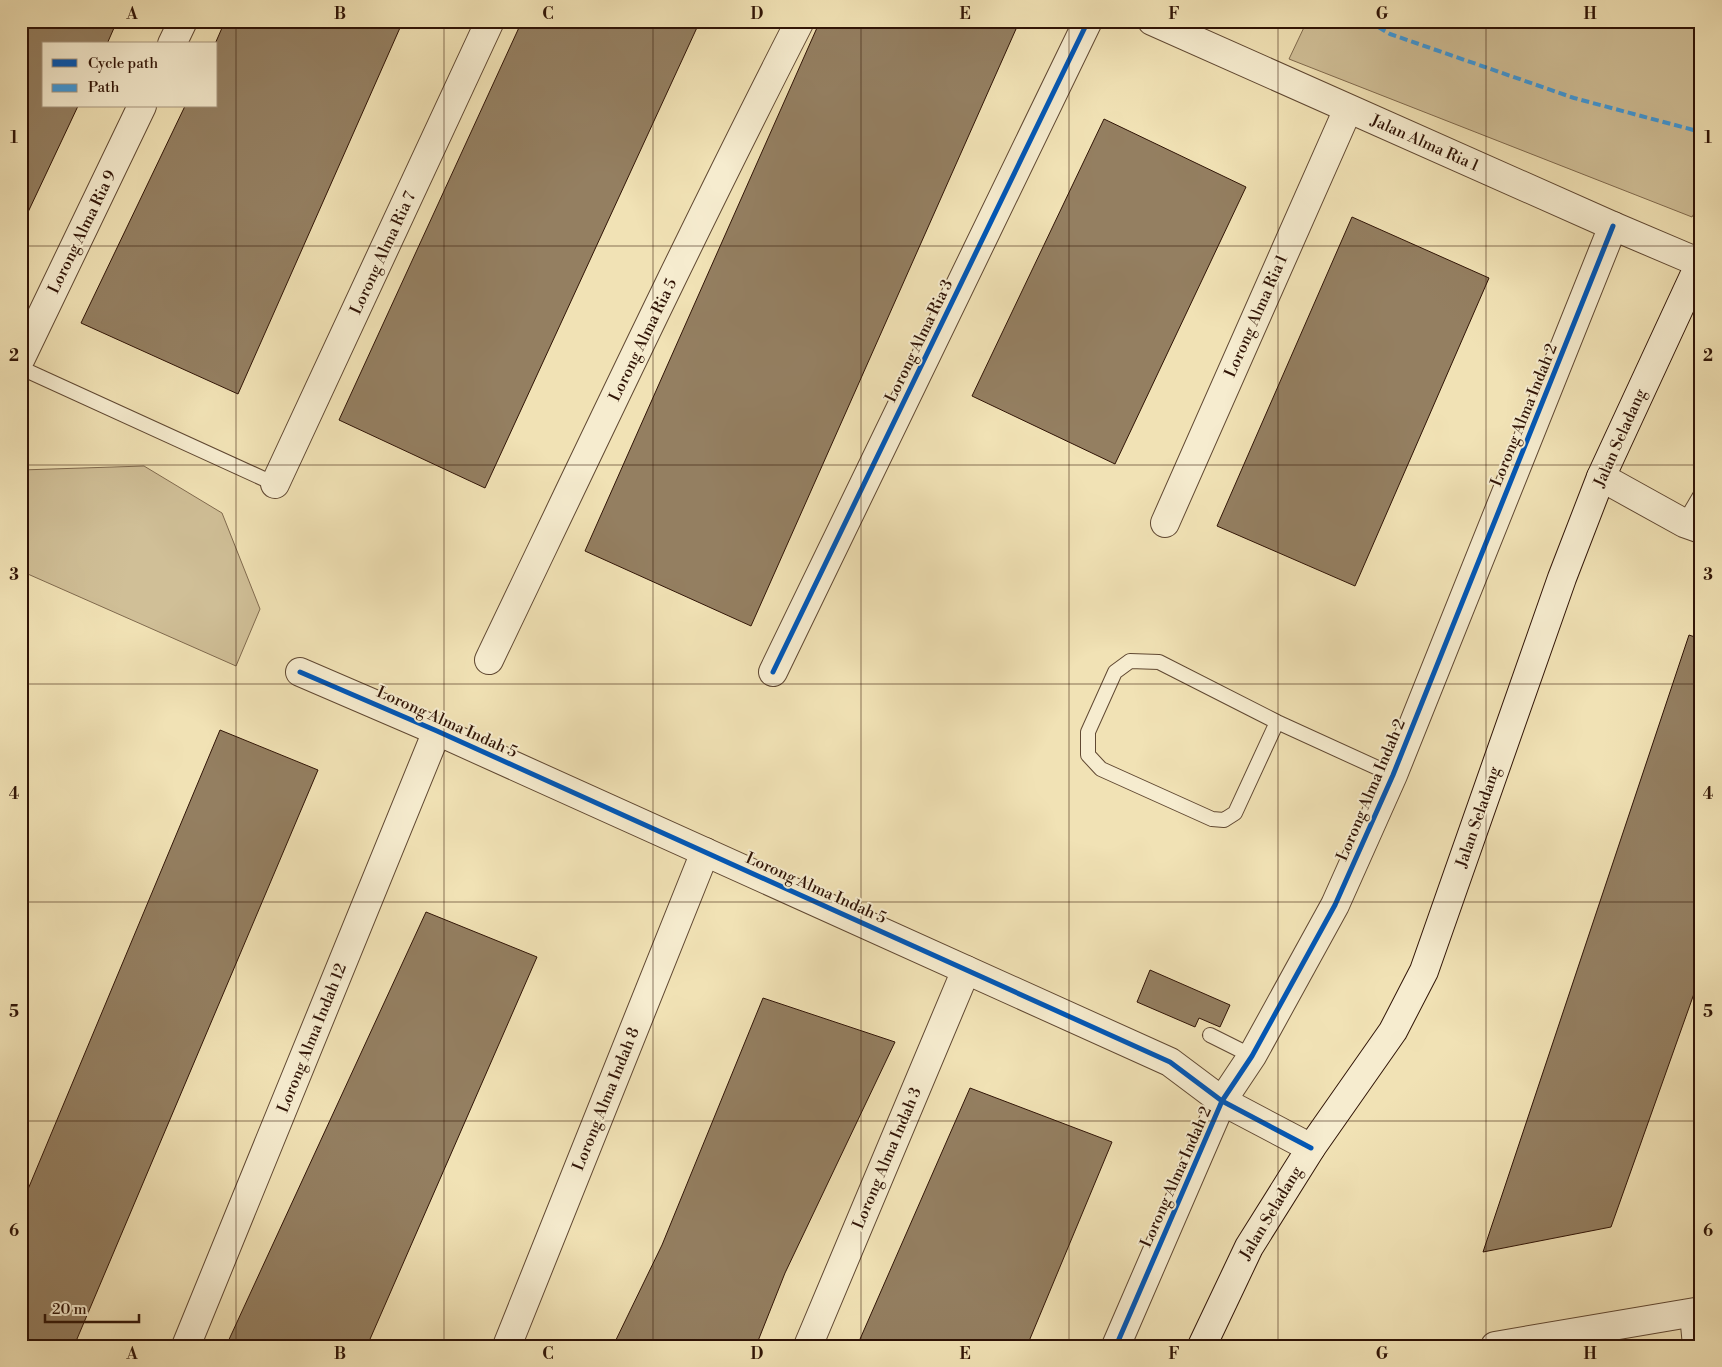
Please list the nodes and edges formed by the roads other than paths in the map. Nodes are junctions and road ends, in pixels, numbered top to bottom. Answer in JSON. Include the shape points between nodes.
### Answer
{"nodes":[{"id":1,"x":183,"y":21,"type":"edge"},
{"id":2,"x":490,"y":21,"type":"edge"},
{"id":3,"x":800,"y":21,"type":"edge"},
{"id":4,"x":1088,"y":21,"type":"edge"},
{"id":5,"x":1152,"y":21,"type":"edge"},
{"id":6,"x":173,"y":42,"type":"edge"},
{"id":7,"x":141,"y":108,"type":"edge"},
{"id":8,"x":1348,"y":109,"type":"junction"},
{"id":9,"x":1613,"y":226,"type":"junction"},
{"id":10,"x":1700,"y":262,"type":"edge"},
{"id":11,"x":21,"y":358,"type":"edge"},
{"id":12,"x":21,"y":368,"type":"edge"},
{"id":13,"x":1601,"y":477,"type":"junction"},
{"id":14,"x":275,"y":484,"type":"joint"},
{"id":15,"x":1701,"y":494,"type":"edge"},
{"id":16,"x":1165,"y":523,"type":"dead end"},
{"id":17,"x":1692,"y":526,"type":"edge"},
{"id":18,"x":1701,"y":545,"type":"edge"},
{"id":19,"x":489,"y":660,"type":"dead end"},
{"id":20,"x":300,"y":672,"type":"dead end"},
{"id":21,"x":773,"y":672,"type":"dead end"},
{"id":22,"x":1277,"y":722,"type":"junction"},
{"id":23,"x":437,"y":731,"type":"junction"},
{"id":24,"x":1393,"y":775,"type":"junction"},
{"id":25,"x":706,"y":852,"type":"junction"},
{"id":26,"x":966,"y":970,"type":"junction"},
{"id":27,"x":1210,"y":1035,"type":"dead end"},
{"id":28,"x":1252,"y":1056,"type":"junction"},
{"id":29,"x":1222,"y":1101,"type":"junction"},
{"id":30,"x":1311,"y":1148,"type":"junction"},
{"id":31,"x":1694,"y":1313,"type":"edge"},
{"id":32,"x":1563,"y":1340,"type":"edge"},
{"id":33,"x":186,"y":1346,"type":"edge"},
{"id":34,"x":507,"y":1346,"type":"edge"},
{"id":35,"x":808,"y":1346,"type":"edge"},
{"id":36,"x":1116,"y":1346,"type":"edge"},
{"id":37,"x":1202,"y":1346,"type":"edge"},
{"id":38,"x":1495,"y":1346,"type":"edge"},
{"id":39,"x":1690,"y":1346,"type":"edge"}],
"edges":[{"from":1,"to":6,"type":"street"},
{"from":2,"to":14,"type":"street","name":"Lorong Alma Ria 7"},
{"from":3,"to":19,"type":"street","name":"Lorong Alma Ria 5"},
{"from":4,"to":21,"type":"street","name":"Lorong Alma Ria 3"},
{"from":5,"to":8,"type":"street","name":"Jalan Alma Ria 1"},
{"from":7,"to":11,"type":"street","name":"Lorong Alma Ria 9"},
{"from":8,"to":9,"type":"street","name":"Jalan Alma Ria 1"},
{"from":8,"to":16,"type":"street","name":"Lorong Alma Ria 1"},
{"from":9,"to":10,"type":"street","name":"Jalan Alma Ria 1"},
{"from":9,"to":24,"type":"street","name":"Lorong Alma Indah 2"},
{"from":10,"to":13,"type":"street","name":"Jalan Seladang"},
{"from":12,"to":14,"type":"lane"},
{"from":13,"to":17,"type":"street"},
{"from":13,"to":30,"type":"street","name":"Jalan Seladang","via":[[1558,587],[1424,971],[1393,1030]]},
{"from":15,"to":17,"type":"lane"},
{"from":17,"to":18,"type":"street"},
{"from":20,"to":23,"type":"street","name":"Lorong Alma Indah 5"},
{"from":22,"to":22,"type":"lane","via":[[1159,662],[1130,660],[1115,672],[1088,732],[1088,755],[1101,769],[1212,819],[1224,820],[1235,813]]},
{"from":22,"to":24,"type":"lane"},
{"from":23,"to":25,"type":"street","name":"Lorong Alma Indah 5"},
{"from":23,"to":33,"type":"street","name":"Lorong Alma Indah 12"},
{"from":24,"to":28,"type":"street","name":"Lorong Alma Indah 2","via":[[1335,905]]},
{"from":25,"to":26,"type":"street","name":"Lorong Alma Indah 5"},
{"from":25,"to":34,"type":"street","name":"Lorong Alma Indah 8"},
{"from":26,"to":29,"type":"street","name":"Lorong Alma Indah 5","via":[[1170,1062]]},
{"from":26,"to":35,"type":"street","name":"Lorong Alma Indah 3"},
{"from":27,"to":28,"type":"lane"},
{"from":28,"to":29,"type":"street","name":"Lorong Alma Indah 2"},
{"from":29,"to":30,"type":"street","name":"Lorong Alma Indah 5"},
{"from":29,"to":36,"type":"street","name":"Lorong Alma Indah 2"},
{"from":30,"to":37,"type":"street","name":"Jalan Seladang","via":[[1249,1247]]},
{"from":31,"to":32,"type":"street"},
{"from":31,"to":39,"type":"lane"},
{"from":32,"to":38,"type":"street"}]}
